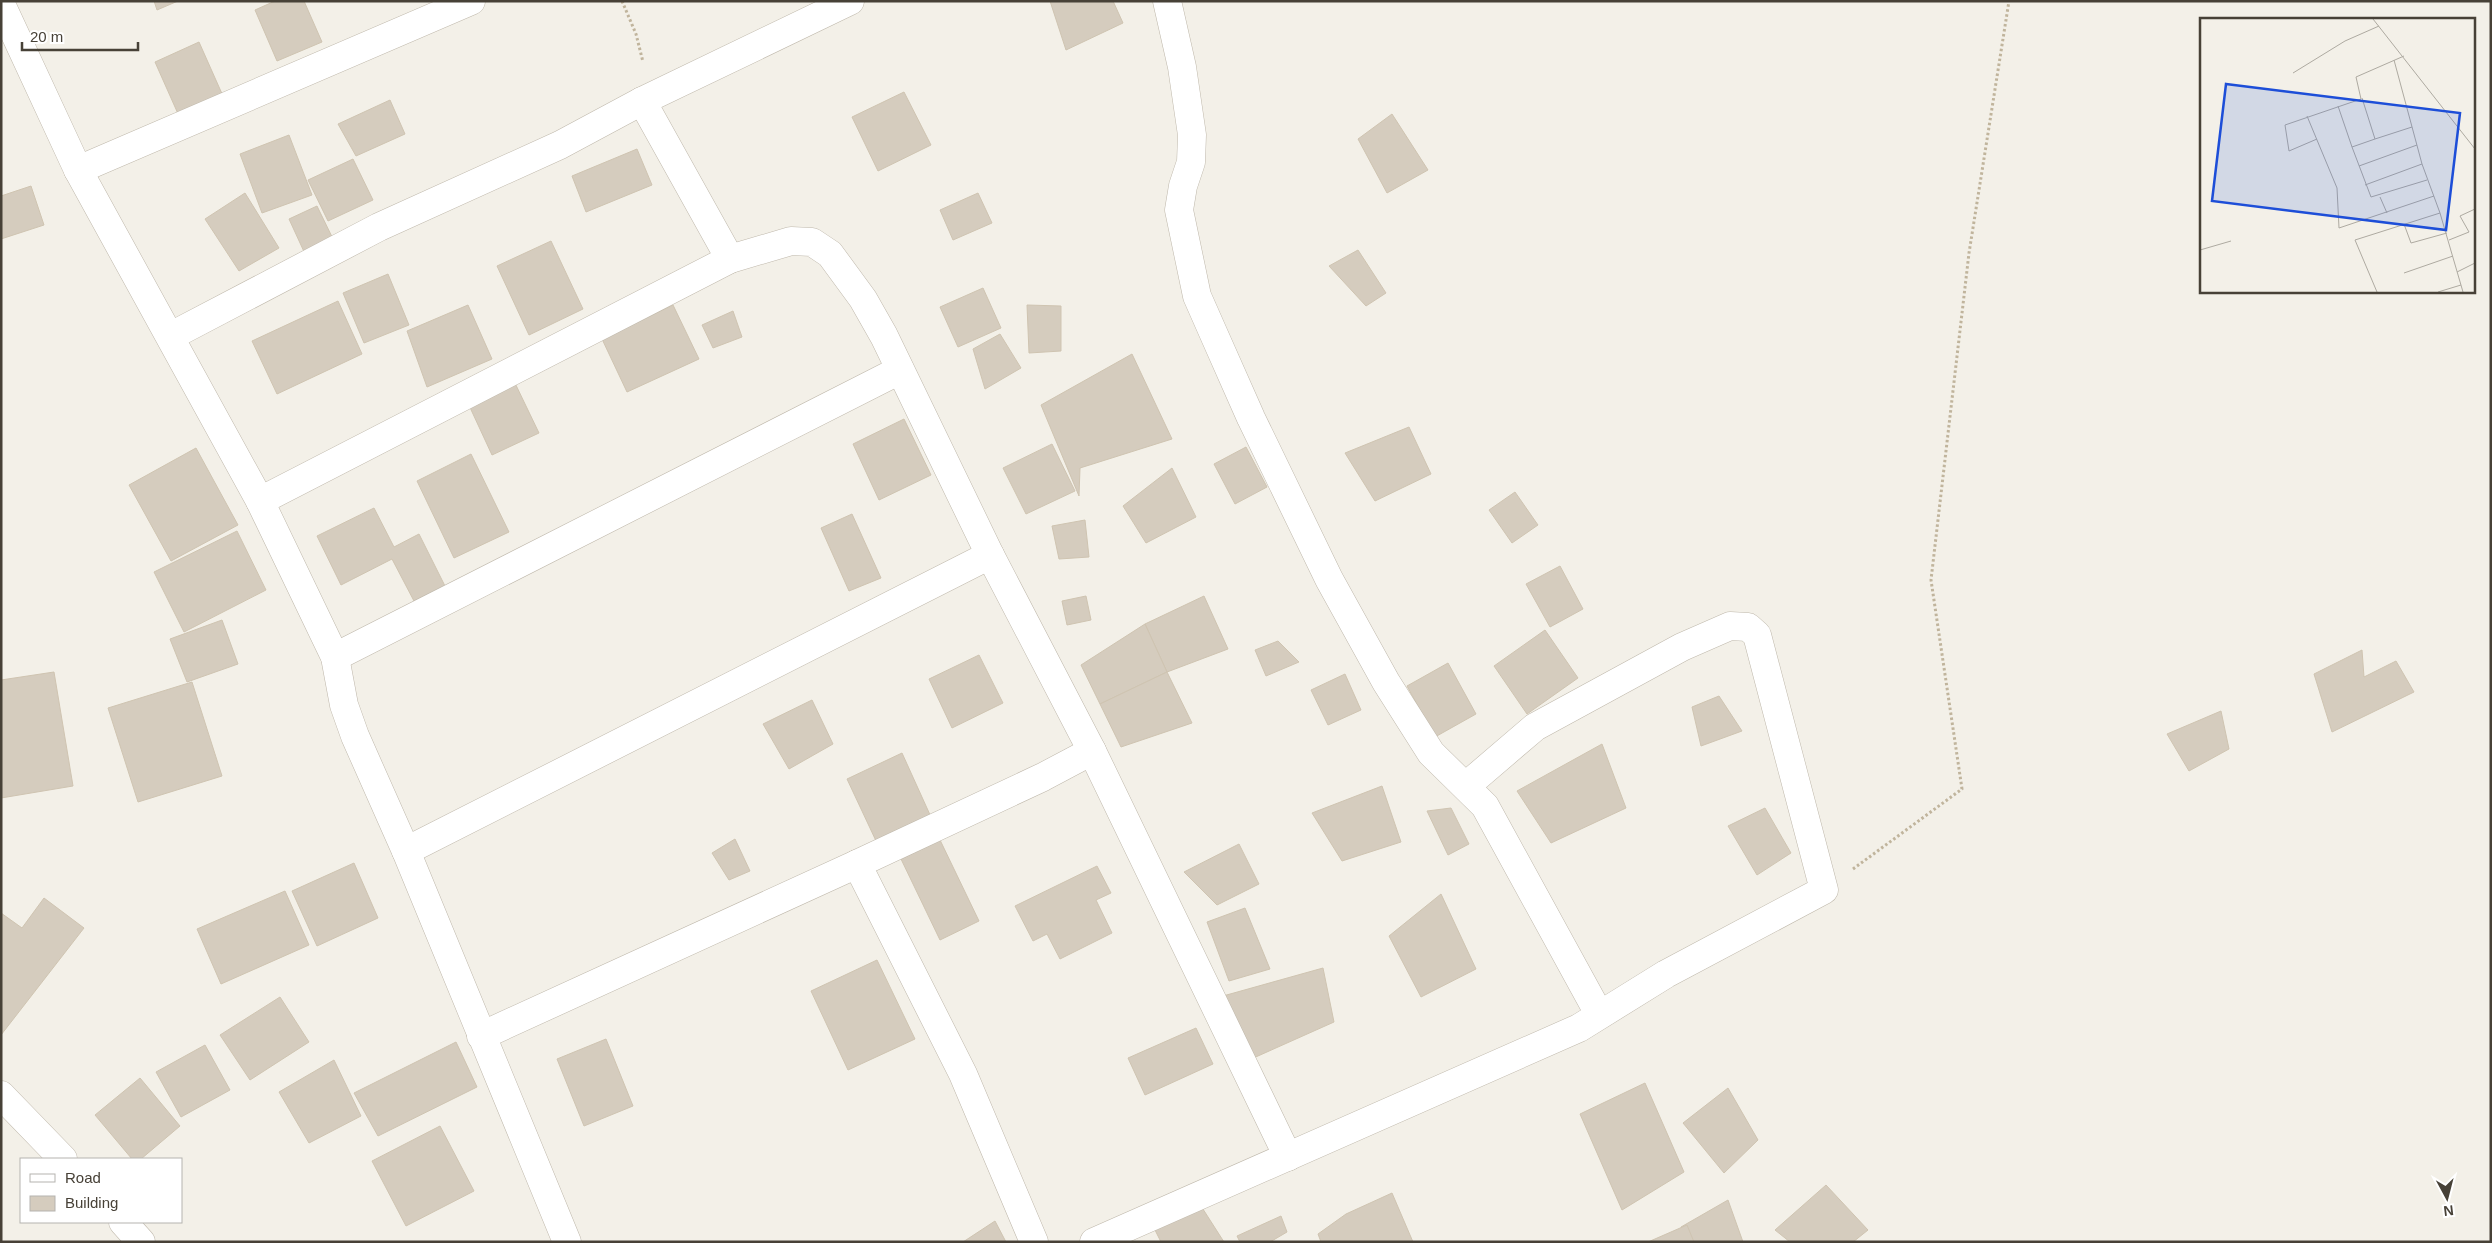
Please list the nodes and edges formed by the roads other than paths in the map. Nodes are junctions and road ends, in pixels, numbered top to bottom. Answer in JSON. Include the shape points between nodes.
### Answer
{"nodes":[{"id":1,"x":850,"y":1,"type":"edge"},
{"id":2,"x":1167,"y":1,"type":"edge"},
{"id":3,"x":1,"y":4,"type":"edge"},
{"id":4,"x":453,"y":5,"type":"edge"},
{"id":5,"x":642,"y":100,"type":"junction"},
{"id":6,"x":78,"y":170,"type":"junction"},
{"id":7,"x":730,"y":259,"type":"junction"},
{"id":8,"x":171,"y":336,"type":"junction"},
{"id":9,"x":900,"y":370,"type":"junction"},
{"id":10,"x":260,"y":501,"type":"junction"},
{"id":11,"x":990,"y":555,"type":"junction"},
{"id":12,"x":335,"y":657,"type":"junction"},
{"id":13,"x":1092,"y":752,"type":"junction"},
{"id":14,"x":1466,"y":786,"type":"junction"},
{"id":15,"x":406,"y":851,"type":"junction"},
{"id":16,"x":857,"y":864,"type":"junction"},
{"id":17,"x":1599,"y":1014,"type":"junction"},
{"id":18,"x":481,"y":1036,"type":"junction"},
{"id":19,"x":1,"y":1095,"type":"edge"},
{"id":20,"x":1288,"y":1157,"type":"junction"},
{"id":21,"x":62,"y":1158,"type":"edge"},
{"id":22,"x":124,"y":1223,"type":"edge"},
{"id":23,"x":141,"y":1242,"type":"edge"},
{"id":24,"x":566,"y":1242,"type":"edge"},
{"id":25,"x":1034,"y":1242,"type":"edge"},
{"id":26,"x":1094,"y":1242,"type":"edge"}],
"edges":[{"from":1,"to":5,"type":"street"},
{"from":2,"to":14,"type":"street","via":[[1182,66],[1192,135],[1191,162],[1178,210],[1198,296],[1251,418],[1338,596],[1426,747]]},
{"from":3,"to":6,"type":"street"},
{"from":4,"to":6,"type":"street"},
{"from":5,"to":7,"type":"street"},
{"from":5,"to":8,"type":"street","via":[[560,145],[380,227]]},
{"from":6,"to":8,"type":"street"},
{"from":7,"to":9,"type":"street","via":[[791,241],[821,246],[863,300]]},
{"from":7,"to":10,"type":"street"},
{"from":8,"to":10,"type":"street"},
{"from":9,"to":11,"type":"street"},
{"from":9,"to":12,"type":"street"},
{"from":10,"to":12,"type":"street"},
{"from":11,"to":13,"type":"street"},
{"from":11,"to":15,"type":"street"},
{"from":12,"to":15,"type":"street","via":[[344,705],[355,736]]},
{"from":13,"to":16,"type":"street"},
{"from":13,"to":20,"type":"street"},
{"from":14,"to":17,"type":"street","via":[[1485,806]]},
{"from":14,"to":17,"type":"street","via":[[1535,727],[1682,647],[1730,626],[1748,627],[1757,636],[1824,890],[1666,974]]},
{"from":15,"to":18,"type":"street"},
{"from":16,"to":18,"type":"street"},
{"from":16,"to":25,"type":"street","via":[[963,1074]]},
{"from":17,"to":20,"type":"street","via":[[1551,1041]]},
{"from":18,"to":24,"type":"street"},
{"from":19,"to":21,"type":"street"},
{"from":20,"to":26,"type":"street"},
{"from":22,"to":23,"type":"street"}]}
